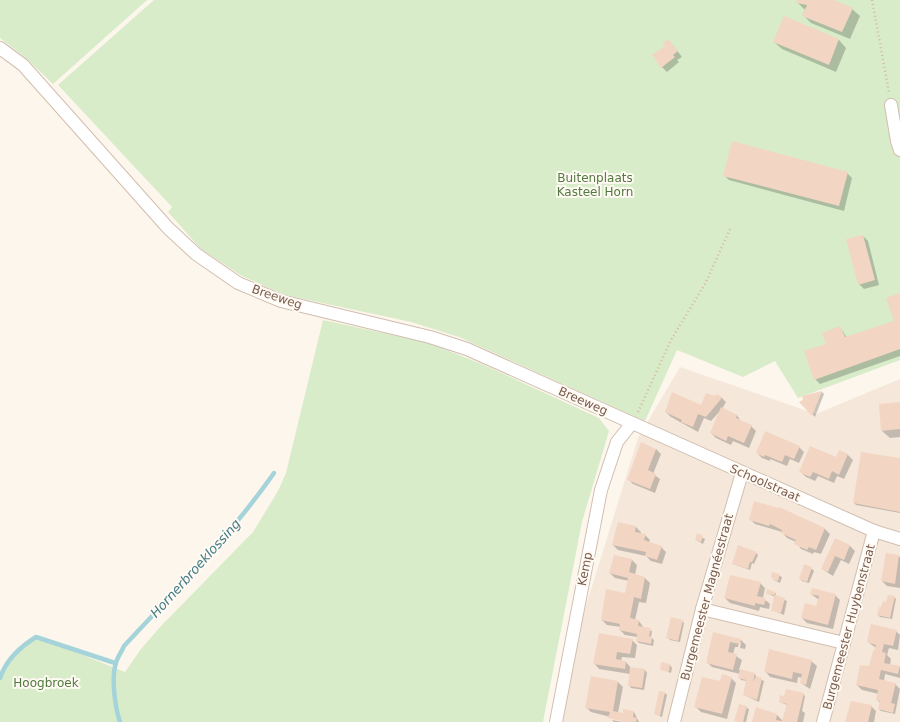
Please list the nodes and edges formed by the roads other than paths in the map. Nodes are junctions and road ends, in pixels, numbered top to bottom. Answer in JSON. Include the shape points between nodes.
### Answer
{"nodes":[{"id":1,"x":0,"y":48,"type":"edge"},
{"id":2,"x":890,"y":101,"type":"road end"},
{"id":3,"x":900,"y":150,"type":"edge"},
{"id":4,"x":632,"y":423,"type":"junction"},
{"id":5,"x":742,"y":473,"type":"junction"},
{"id":6,"x":874,"y":531,"type":"junction"},
{"id":7,"x":900,"y":539,"type":"edge"},
{"id":8,"x":702,"y":609,"type":"junction"},
{"id":9,"x":844,"y":643,"type":"junction"},
{"id":10,"x":556,"y":722,"type":"edge"},
{"id":11,"x":674,"y":722,"type":"edge"},
{"id":12,"x":823,"y":722,"type":"edge"}],
"edges":[{"from":1,"to":4,"type":"street","name":"Breeweg","via":[[22,66],[168,228],[196,254],[238,283],[281,301],[430,337],[467,349]]},
{"from":2,"to":3,"type":"street"},
{"from":4,"to":5,"type":"street","name":"Schoolstraat"},
{"from":4,"to":10,"type":"street","name":"Kemp","via":[[616,442],[601,490]]},
{"from":5,"to":6,"type":"street","name":"Schoolstraat"},
{"from":5,"to":8,"type":"street","name":"Burgemeester Magnéestraat"},
{"from":6,"to":7,"type":"street","name":"Schoolstraat"},
{"from":6,"to":9,"type":"street","name":"Burgemeester Huybenstraat"},
{"from":8,"to":9,"type":"street"},
{"from":8,"to":11,"type":"street","name":"Burgemeester Magnéestraat"},
{"from":9,"to":12,"type":"street","name":"Burgemeester Huybenstraat"}]}
